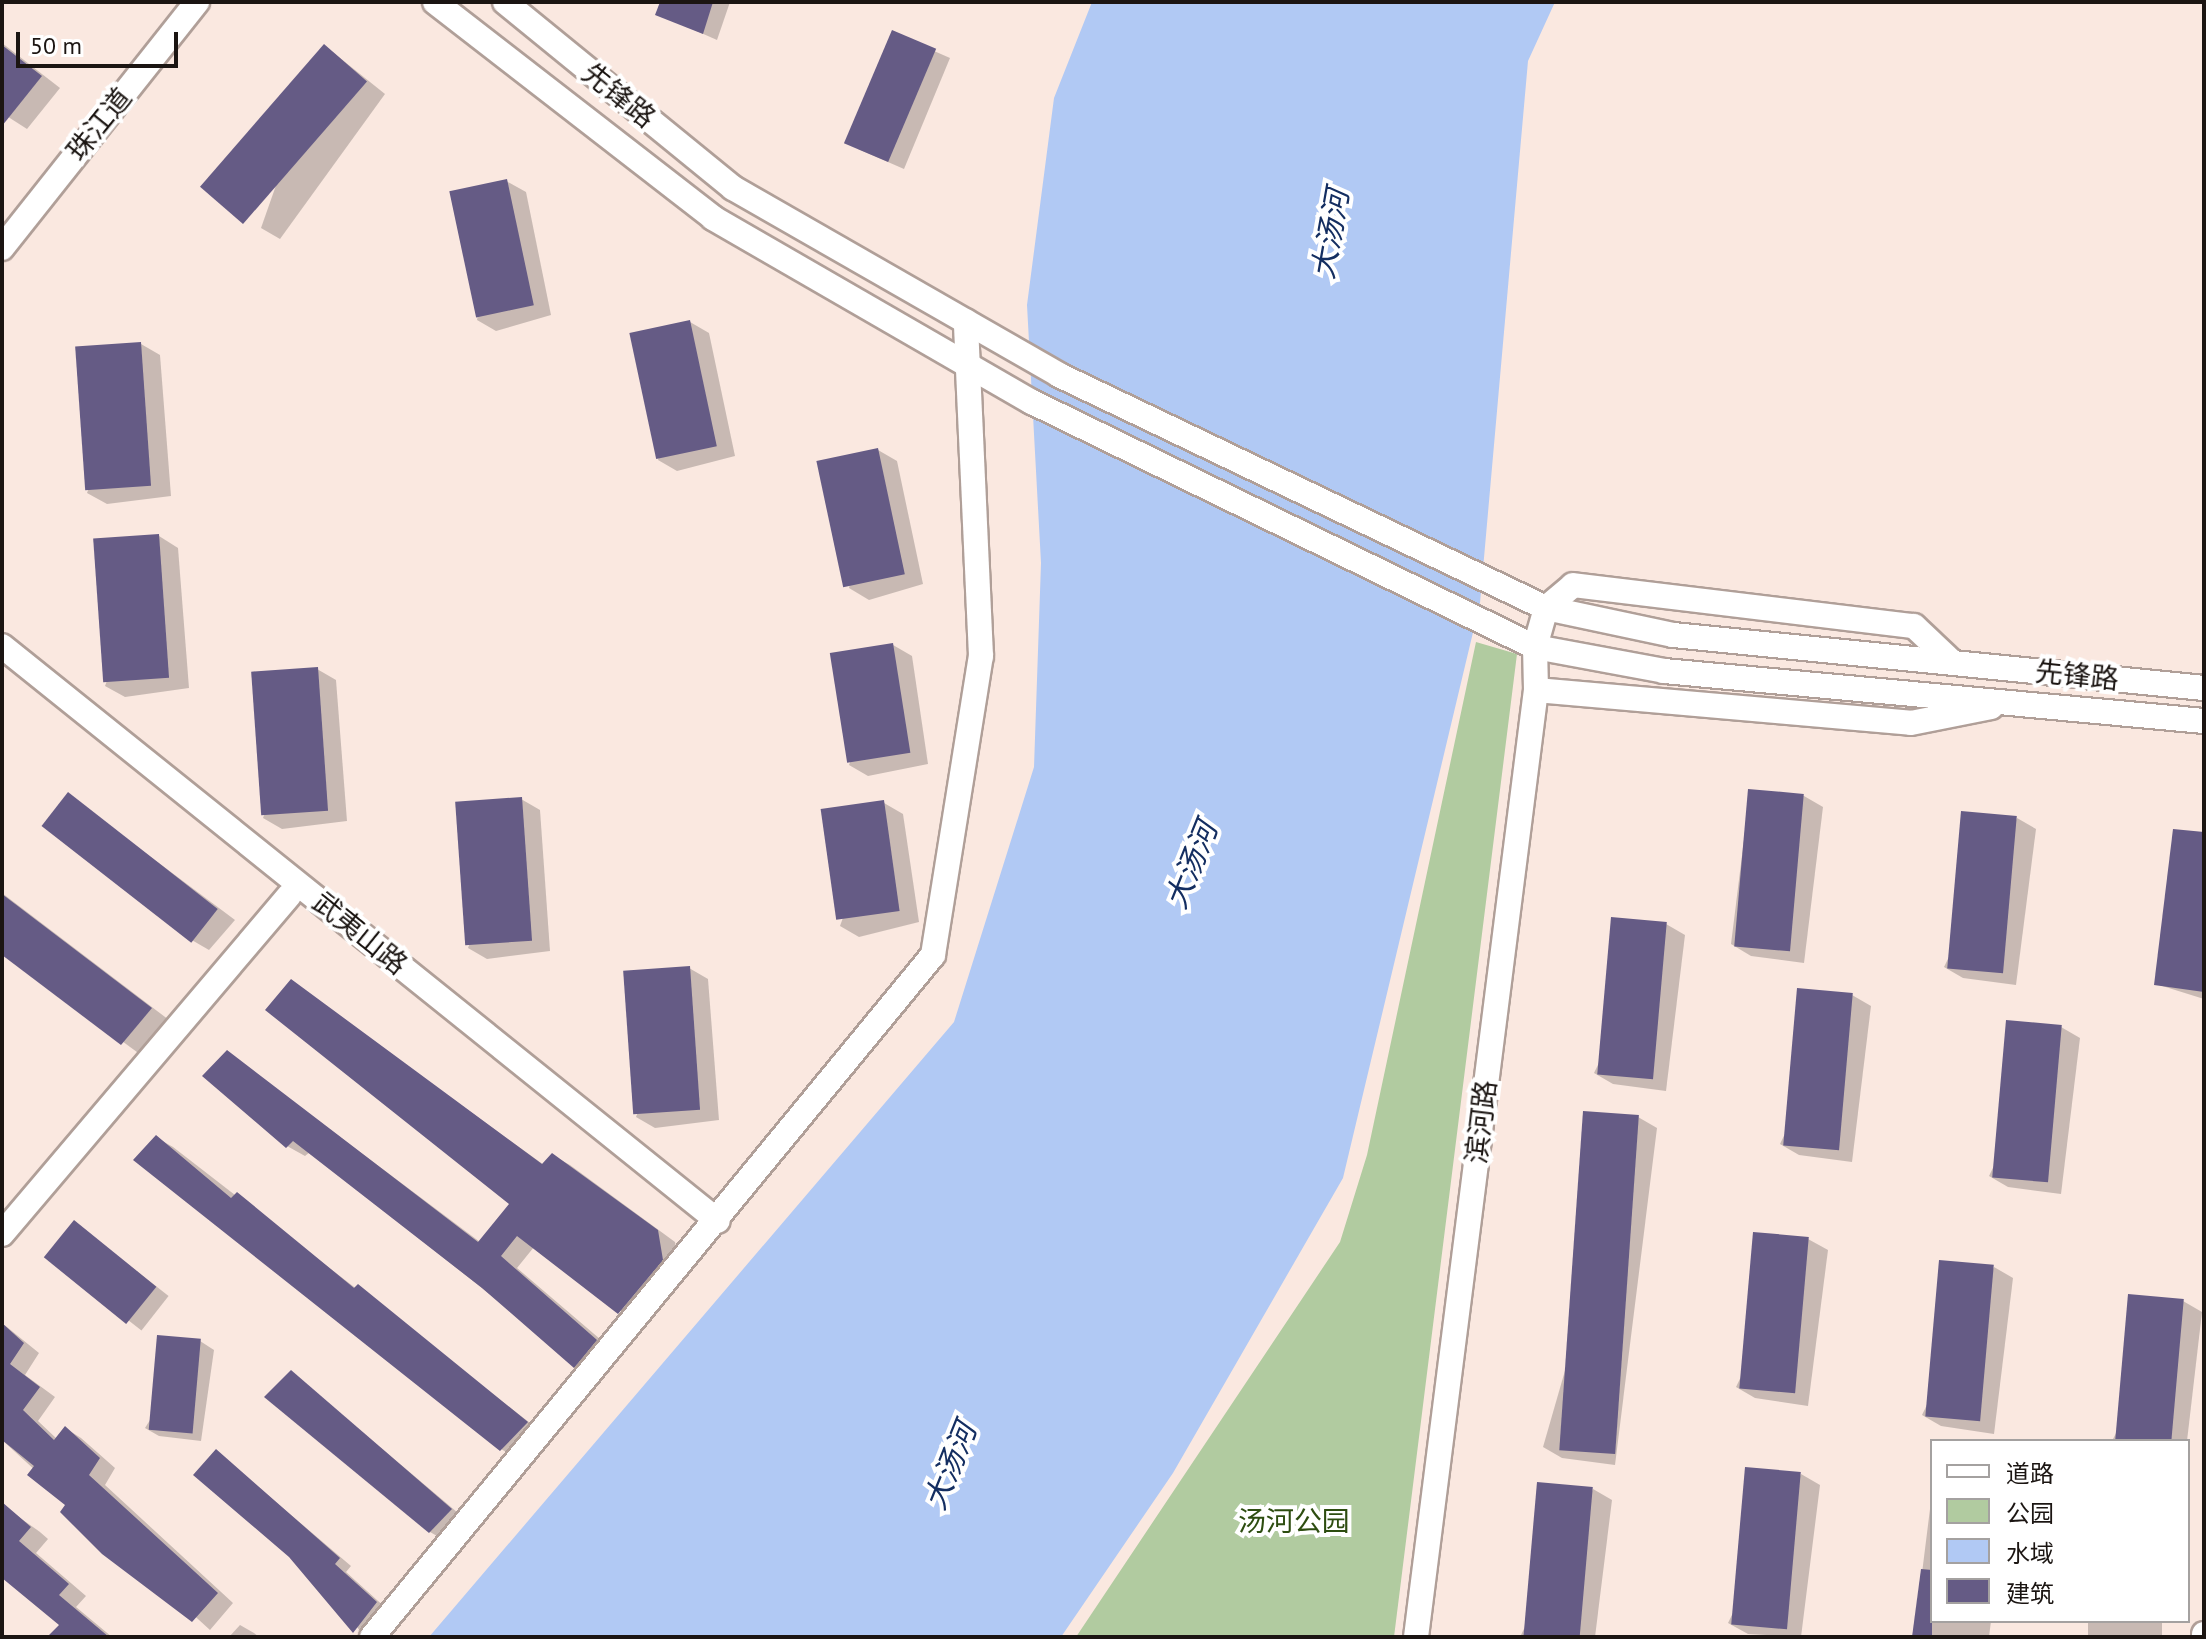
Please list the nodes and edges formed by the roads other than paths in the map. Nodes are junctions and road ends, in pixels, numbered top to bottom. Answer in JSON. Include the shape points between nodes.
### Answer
{"nodes":[{"id":1,"x":197,"y":2,"type":"edge"},
{"id":2,"x":435,"y":2,"type":"edge"},
{"id":3,"x":505,"y":2,"type":"edge"},
{"id":4,"x":2,"y":248,"type":"edge"},
{"id":5,"x":966,"y":321,"type":"junction"},
{"id":6,"x":966,"y":363,"type":"junction"},
{"id":7,"x":1546,"y":608,"type":"junction"},
{"id":8,"x":2,"y":646,"type":"edge"},
{"id":9,"x":1535,"y":647,"type":"junction"},
{"id":10,"x":1951,"y":661,"type":"junction"},
{"id":11,"x":2204,"y":688,"type":"edge"},
{"id":12,"x":1536,"y":690,"type":"junction"},
{"id":13,"x":2021,"y":701,"type":"junction"},
{"id":14,"x":2204,"y":721,"type":"edge"},
{"id":15,"x":289,"y":895,"type":"dead end"},
{"id":16,"x":718,"y":1221,"type":"junction"},
{"id":17,"x":2,"y":1234,"type":"edge"},
{"id":18,"x":372,"y":1637,"type":"edge"},
{"id":19,"x":1416,"y":1637,"type":"edge"}],
"edges":[{"from":1,"to":4,"type":"street","name":"珠江道"},
{"from":2,"to":6,"type":"street","via":[[713,218]]},
{"from":3,"to":5,"type":"street","name":"先锋路","via":[[733,188]]},
{"from":5,"to":6,"type":"street"},
{"from":5,"to":7,"type":"street","name":"先锋路","via":[[1059,375]]},
{"from":6,"to":9,"type":"street"},
{"from":6,"to":16,"type":"street","via":[[981,656],[933,955]]},
{"from":7,"to":9,"type":"street","name":"滨河路"},
{"from":7,"to":10,"type":"street","name":"先锋路","via":[[1673,635]]},
{"from":7,"to":10,"type":"street","via":[[1573,585],[1914,626]]},
{"from":8,"to":16,"type":"street","name":"武夷山路"},
{"from":9,"to":12,"type":"street","name":"滨河路"},
{"from":9,"to":13,"type":"street","via":[[1664,671]]},
{"from":10,"to":11,"type":"street","name":"先锋路"},
{"from":12,"to":13,"type":"street","via":[[1911,723]]},
{"from":12,"to":19,"type":"street","name":"滨河路"},
{"from":13,"to":14,"type":"street"},
{"from":15,"to":17,"type":"street"},
{"from":16,"to":18,"type":"street"}]}
